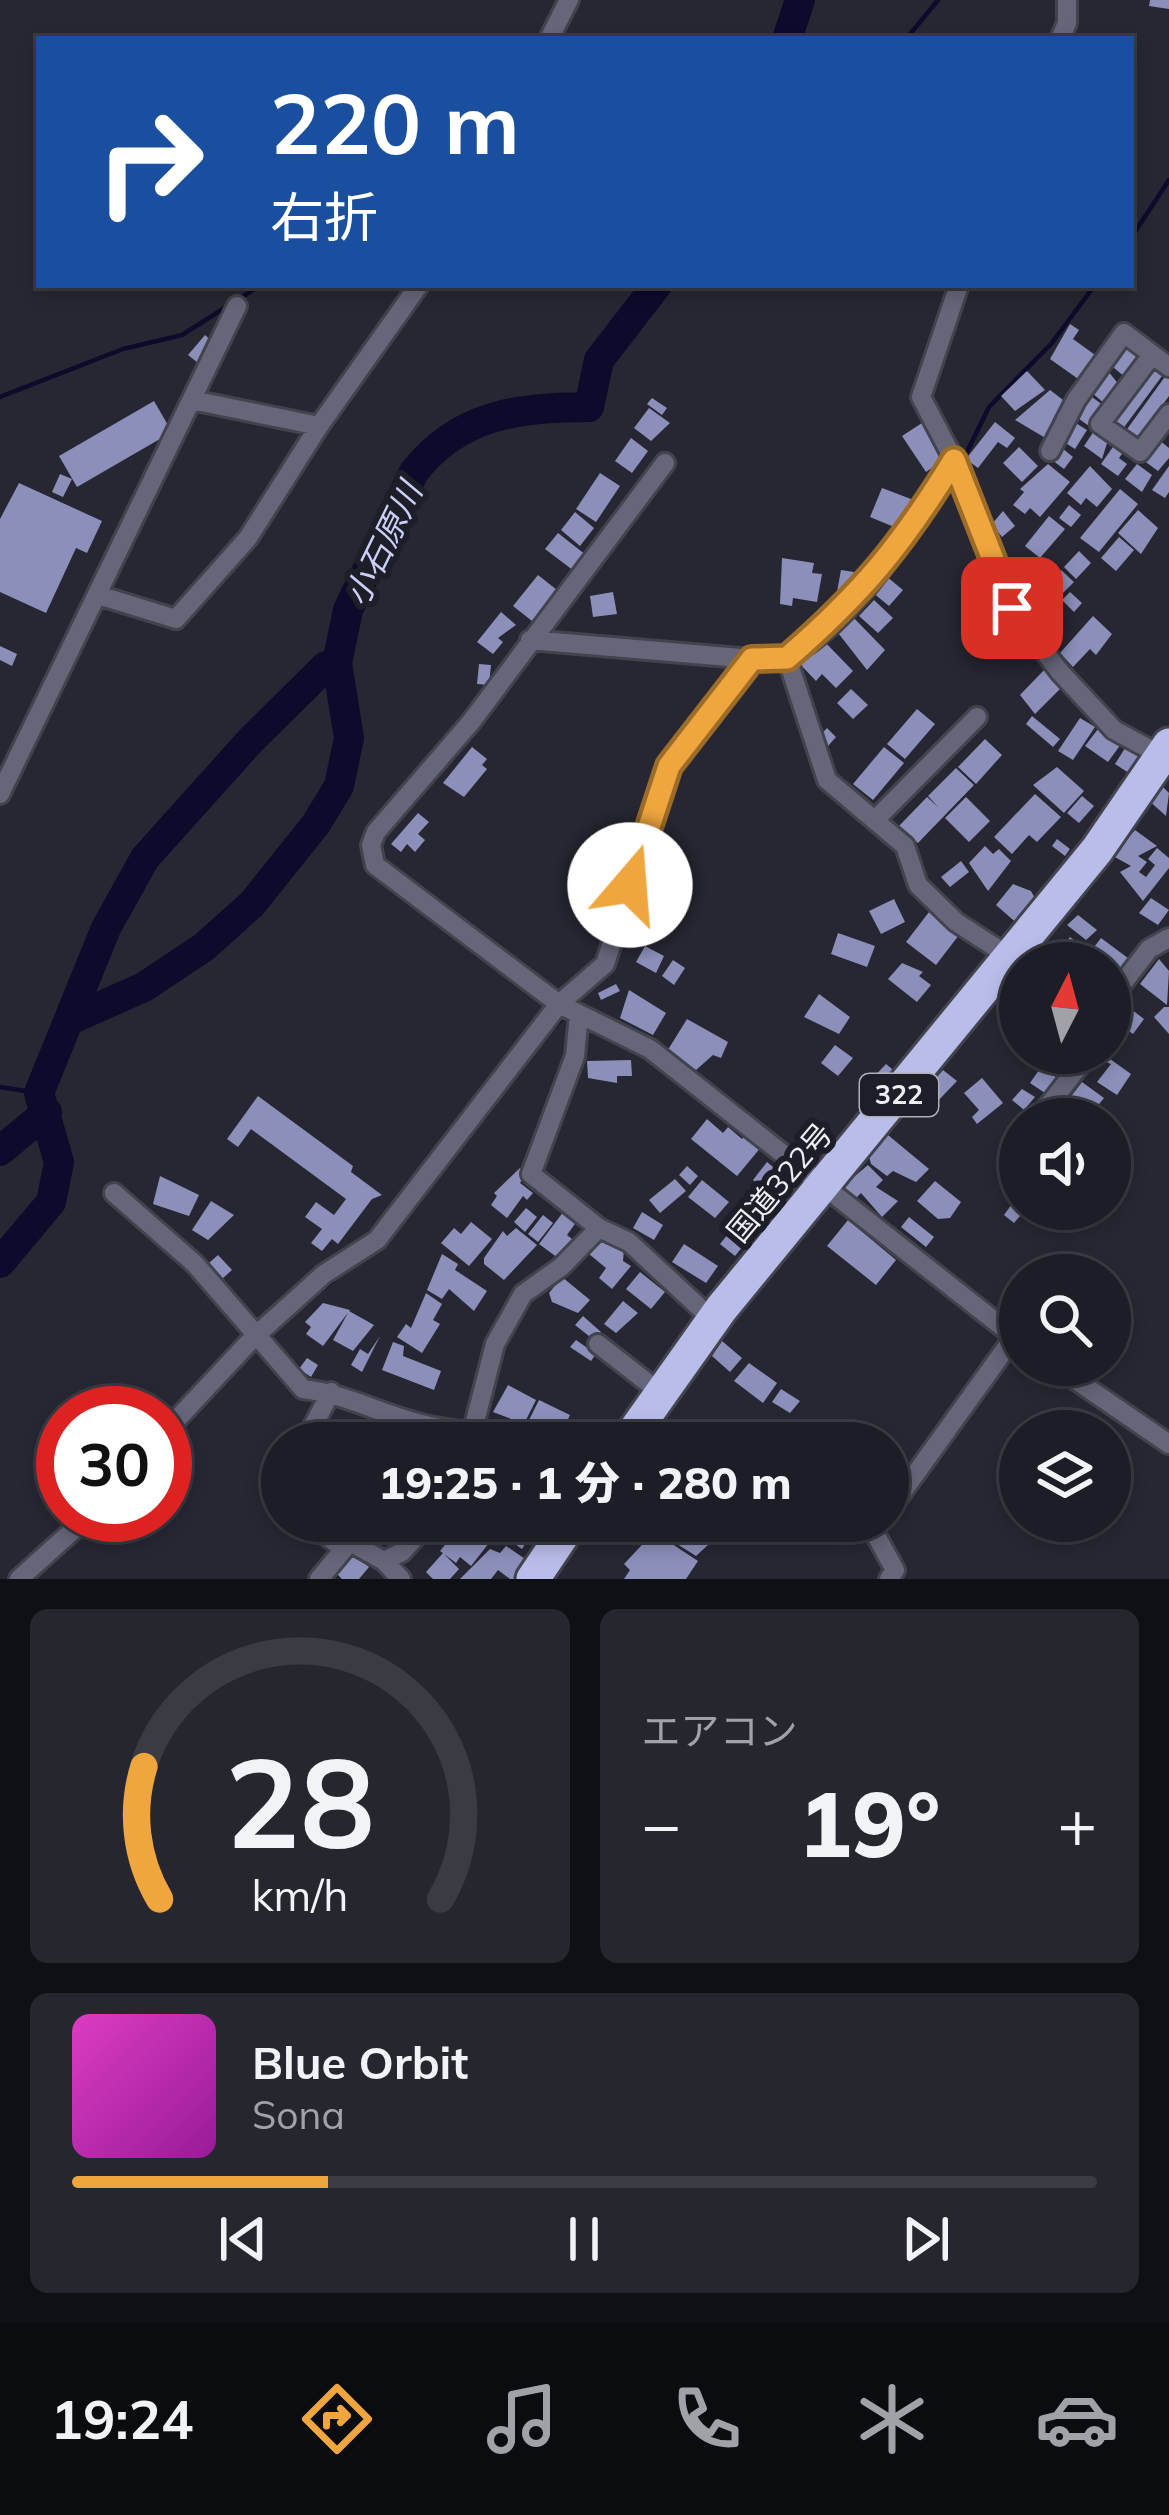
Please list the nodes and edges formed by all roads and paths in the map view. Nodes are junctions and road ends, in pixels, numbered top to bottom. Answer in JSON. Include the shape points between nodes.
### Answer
{"nodes":[{"id":1,"x":569,"y":0,"type":"edge"},
{"id":2,"x":1066,"y":0,"type":"edge"},
{"id":3,"x":551,"y":36,"type":"edge"},
{"id":4,"x":1061,"y":36,"type":"edge"},
{"id":5,"x":417,"y":288,"type":"edge"},
{"id":6,"x":958,"y":288,"type":"edge"},
{"id":7,"x":237,"y":306,"type":"dead end"},
{"id":8,"x":1152,"y":355,"type":"junction"},
{"id":9,"x":1169,"y":367,"type":"edge"},
{"id":10,"x":192,"y":400,"type":"junction"},
{"id":11,"x":1169,"y":414,"type":"edge"},
{"id":12,"x":319,"y":426,"type":"junction"},
{"id":13,"x":1050,"y":451,"type":"dead end"},
{"id":14,"x":954,"y":460,"type":"junction"},
{"id":15,"x":664,"y":463,"type":"dead end"},
{"id":16,"x":98,"y":595,"type":"junction"},
{"id":17,"x":530,"y":640,"type":"junction"},
{"id":18,"x":752,"y":659,"type":"junction"},
{"id":19,"x":788,"y":662,"type":"junction"},
{"id":20,"x":977,"y":717,"type":"dead end"},
{"id":21,"x":1162,"y":766,"type":"edge"},
{"id":22,"x":0,"y":794,"type":"edge"},
{"id":23,"x":875,"y":820,"type":"junction"},
{"id":24,"x":1169,"y":938,"type":"edge"},
{"id":25,"x":1028,"y":942,"type":"edge"},
{"id":26,"x":999,"y":950,"type":"edge"},
{"id":27,"x":1131,"y":973,"type":"edge"},
{"id":28,"x":999,"y":979,"type":"edge"},
{"id":29,"x":569,"y":1009,"type":"junction"},
{"id":30,"x":1073,"y":1074,"type":"edge"},
{"id":31,"x":1054,"y":1098,"type":"edge"},
{"id":32,"x":826,"y":1185,"type":"junction"},
{"id":33,"x":114,"y":1192,"type":"dead end"},
{"id":34,"x":599,"y":1228,"type":"junction"},
{"id":35,"x":712,"y":1320,"type":"junction"},
{"id":36,"x":999,"y":1324,"type":"edge"},
{"id":37,"x":258,"y":1341,"type":"junction"},
{"id":38,"x":598,"y":1344,"type":"dead end"},
{"id":39,"x":999,"y":1363,"type":"edge"},
{"id":40,"x":1085,"y":1386,"type":"edge"},
{"id":41,"x":331,"y":1392,"type":"junction"},
{"id":42,"x":662,"y":1394,"type":"junction"},
{"id":43,"x":192,"y":1406,"type":"edge"},
{"id":44,"x":315,"y":1422,"type":"edge"},
{"id":45,"x":417,"y":1422,"type":"edge"},
{"id":46,"x":475,"y":1422,"type":"edge"},
{"id":47,"x":641,"y":1422,"type":"edge"},
{"id":48,"x":1169,"y":1444,"type":"edge"},
{"id":49,"x":909,"y":1483,"type":"edge"},
{"id":50,"x":60,"y":1542,"type":"edge"},
{"id":51,"x":335,"y":1542,"type":"edge"},
{"id":52,"x":411,"y":1542,"type":"edge"},
{"id":53,"x":558,"y":1542,"type":"edge"},
{"id":54,"x":880,"y":1542,"type":"edge"},
{"id":55,"x":344,"y":1549,"type":"junction"},
{"id":56,"x":384,"y":1561,"type":"junction"},
{"id":57,"x":19,"y":1579,"type":"edge"},
{"id":58,"x":319,"y":1579,"type":"edge"},
{"id":59,"x":401,"y":1579,"type":"edge"},
{"id":60,"x":532,"y":1579,"type":"edge"},
{"id":61,"x":889,"y":1579,"type":"edge"}],
"edges":[{"from":1,"to":3,"type":"street"},
{"from":2,"to":4,"type":"street"},
{"from":5,"to":12,"type":"street"},
{"from":6,"to":14,"type":"street","via":[[921,397]]},
{"from":7,"to":10,"type":"street"},
{"from":8,"to":9,"type":"street"},
{"from":8,"to":11,"type":"street","via":[[1100,424],[1140,452]]},
{"from":8,"to":13,"type":"street","via":[[1124,333]]},
{"from":10,"to":12,"type":"street"},
{"from":10,"to":16,"type":"street"},
{"from":12,"to":16,"type":"street","via":[[248,538],[176,619]]},
{"from":14,"to":19,"type":"street","via":[[903,543]]},
{"from":14,"to":21,"type":"street","via":[[1012,608],[1114,730]]},
{"from":15,"to":17,"type":"street"},
{"from":16,"to":22,"type":"street"},
{"from":17,"to":18,"type":"street"},
{"from":17,"to":29,"type":"street","via":[[371,845],[375,865]]},
{"from":18,"to":19,"type":"street"},
{"from":18,"to":29,"type":"street","via":[[669,766],[604,964]]},
{"from":19,"to":23,"type":"street","via":[[827,780]]},
{"from":20,"to":23,"type":"street"},
{"from":21,"to":25,"type":"highway","name":"国道322号","number":"322"},
{"from":23,"to":26,"type":"street","via":[[905,846],[918,885]]},
{"from":24,"to":27,"type":"street"},
{"from":28,"to":32,"type":"highway","name":"国道322号","number":"322"},
{"from":29,"to":32,"type":"street","via":[[650,1049]]},
{"from":29,"to":34,"type":"street","via":[[575,1056],[531,1174]]},
{"from":29,"to":37,"type":"street","via":[[377,1240],[325,1274]]},
{"from":30,"to":31,"type":"street"},
{"from":32,"to":35,"type":"highway","name":"国道322号","number":"322"},
{"from":32,"to":36,"type":"street"},
{"from":33,"to":37,"type":"street","via":[[195,1264]]},
{"from":34,"to":35,"type":"street","via":[[629,1242]]},
{"from":34,"to":46,"type":"street","via":[[523,1294],[495,1344]]},
{"from":35,"to":42,"type":"highway","name":"国道322号","number":"322"},
{"from":37,"to":41,"type":"street","via":[[303,1389]]},
{"from":37,"to":43,"type":"street"},
{"from":38,"to":42,"type":"street"},
{"from":39,"to":49,"type":"street"},
{"from":40,"to":48,"type":"street"},
{"from":41,"to":44,"type":"street"},
{"from":41,"to":45,"type":"street"},
{"from":42,"to":47,"type":"highway","name":"国道322号","number":"322"},
{"from":50,"to":57,"type":"street"},
{"from":51,"to":55,"type":"street"},
{"from":52,"to":56,"type":"street"},
{"from":53,"to":60,"type":"highway"},
{"from":54,"to":61,"type":"street","via":[[895,1570]]},
{"from":55,"to":56,"type":"street","via":[[350,1542]]},
{"from":55,"to":58,"type":"street"},
{"from":56,"to":59,"type":"street"}]}
